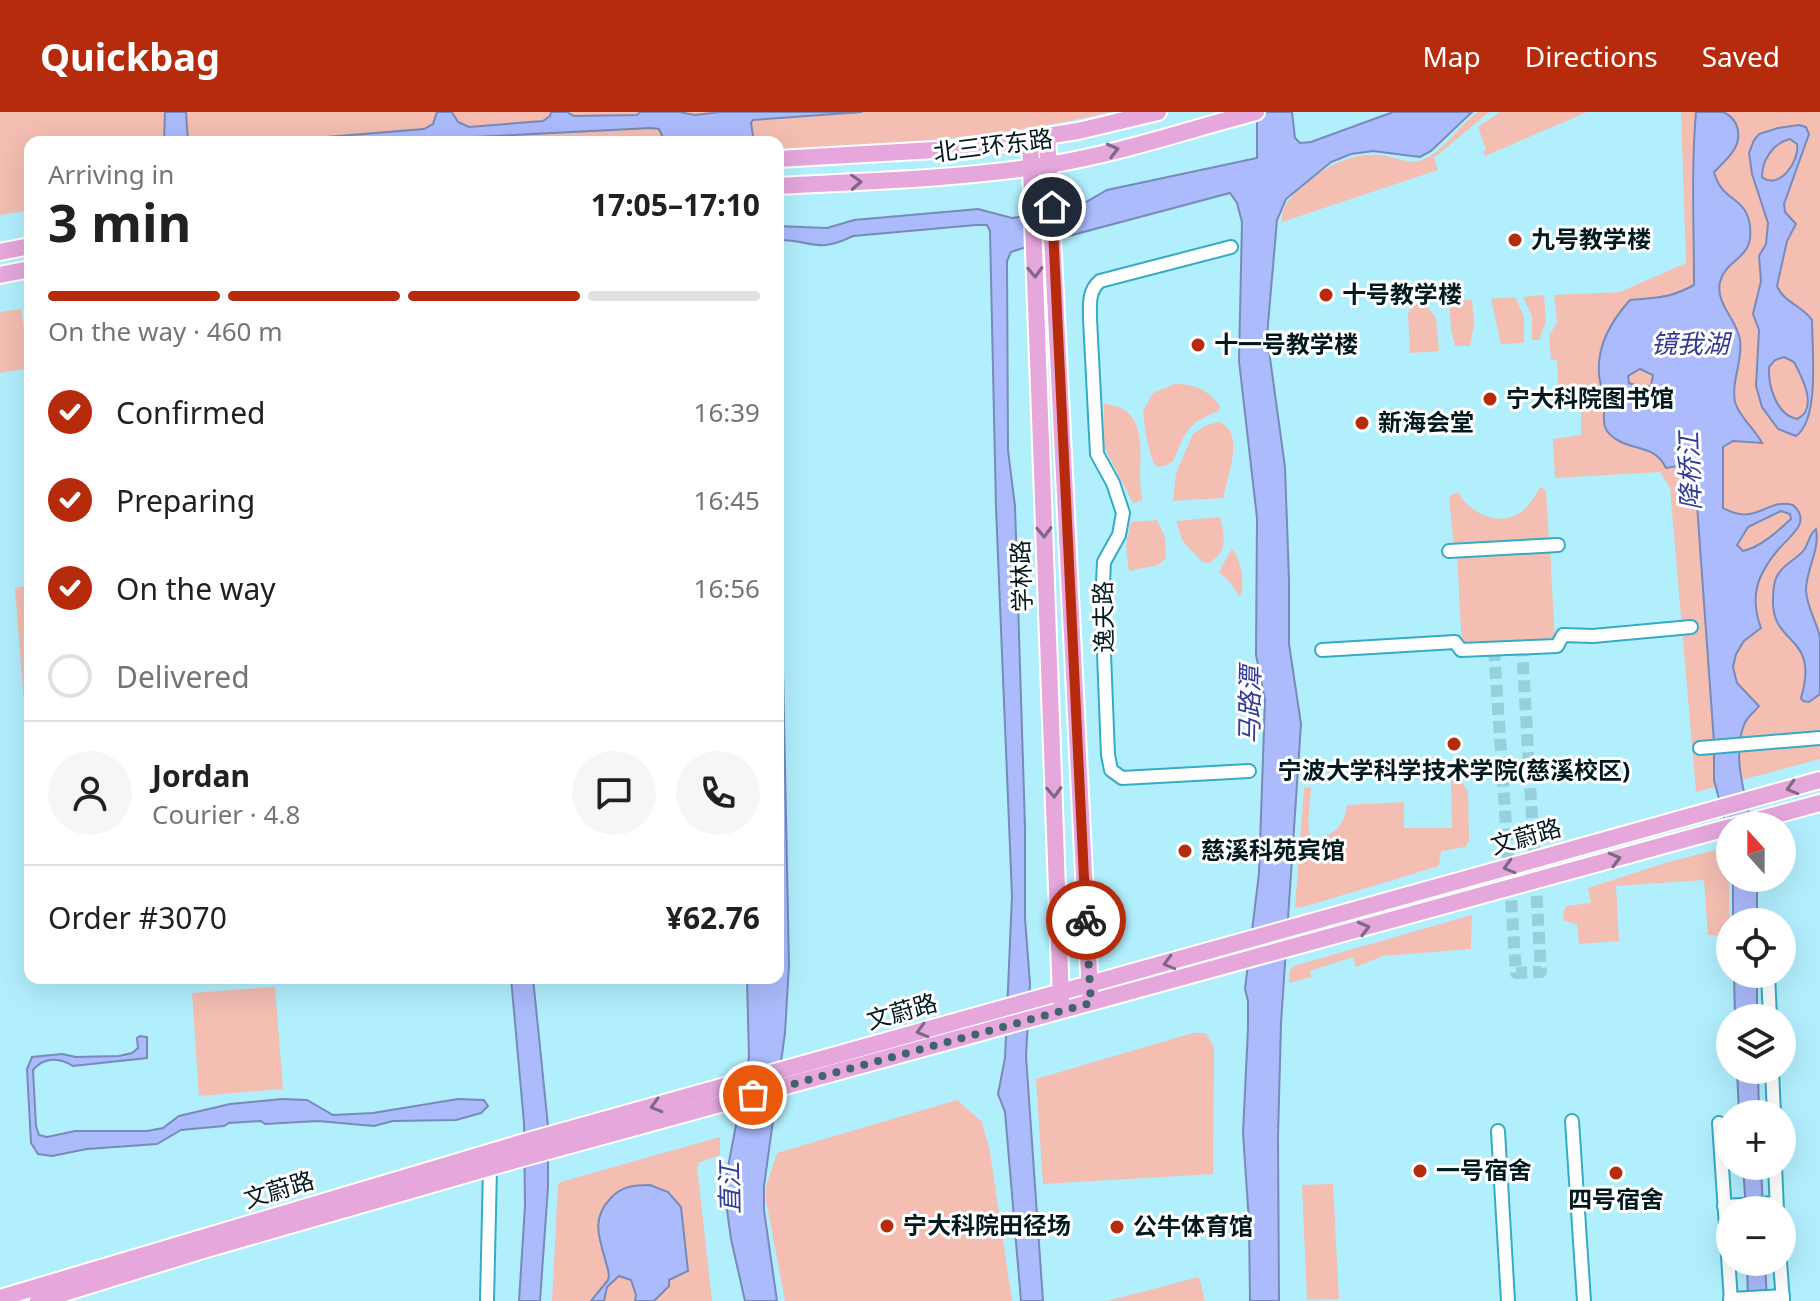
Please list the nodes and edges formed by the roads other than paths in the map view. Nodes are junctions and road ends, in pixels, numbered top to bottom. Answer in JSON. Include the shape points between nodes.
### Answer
{"nodes":[{"id":1,"x":1158,"y":112,"type":"edge"},
{"id":2,"x":1249,"y":114,"type":"edge"},
{"id":3,"x":1038,"y":137,"type":"junction"},
{"id":4,"x":784,"y":159,"type":"edge"},
{"id":5,"x":1049,"y":165,"type":"junction"},
{"id":6,"x":1031,"y":167,"type":"junction"},
{"id":7,"x":784,"y":186,"type":"edge"},
{"id":8,"x":24,"y":247,"type":"edge"},
{"id":9,"x":1231,"y":247,"type":"dead end"},
{"id":10,"x":0,"y":252,"type":"edge"},
{"id":11,"x":24,"y":270,"type":"edge"},
{"id":12,"x":0,"y":275,"type":"edge"},
{"id":13,"x":1558,"y":545,"type":"dead end"},
{"id":14,"x":1449,"y":551,"type":"dead end"},
{"id":15,"x":1691,"y":627,"type":"dead end"},
{"id":16,"x":1322,"y":650,"type":"dead end"},
{"id":17,"x":1820,"y":738,"type":"edge"},
{"id":18,"x":1701,"y":748,"type":"dead end"},
{"id":19,"x":1249,"y":771,"type":"dead end"},
{"id":20,"x":1820,"y":780,"type":"edge"},
{"id":21,"x":1820,"y":803,"type":"edge"},
{"id":22,"x":1786,"y":812,"type":"edge"},
{"id":23,"x":1716,"y":831,"type":"edge"},
{"id":24,"x":1089,"y":986,"type":"junction"},
{"id":25,"x":1061,"y":993,"type":"junction"},
{"id":26,"x":1091,"y":1003,"type":"junction"},
{"id":27,"x":1061,"y":1011,"type":"junction"},
{"id":28,"x":776,"y":1080,"type":"junction"},
{"id":29,"x":1572,"y":1121,"type":"dead end"},
{"id":30,"x":1498,"y":1131,"type":"dead end"},
{"id":31,"x":524,"y":1150,"type":"junction"},
{"id":32,"x":490,"y":1168,"type":"junction"},
{"id":33,"x":1728,"y":1276,"type":"edge"},
{"id":34,"x":1781,"y":1276,"type":"edge"},
{"id":35,"x":0,"y":1298,"type":"edge"},
{"id":36,"x":1783,"y":1299,"type":"edge"},
{"id":37,"x":1730,"y":1300,"type":"edge"},
{"id":38,"x":38,"y":1301,"type":"edge"},
{"id":39,"x":487,"y":1301,"type":"edge"},
{"id":40,"x":1508,"y":1301,"type":"edge"},
{"id":41,"x":1584,"y":1301,"type":"edge"}],
"edges":[{"from":1,"to":3,"type":"main road","name":"北三环东路"},
{"from":5,"to":2,"type":"main road","name":"北三环东路","one_way":true},
{"from":3,"to":4,"type":"main road","name":"北三环东路","via":[[970,148]]},
{"from":3,"to":5,"type":"main road","name":"学林路"},
{"from":3,"to":6,"type":"main road","name":"学林路"},
{"from":5,"to":6,"type":"main road","name":"北三环东路"},
{"from":5,"to":24,"type":"main road","name":"学林路"},
{"from":7,"to":6,"type":"main road","name":"北三环东路","one_way":true,"via":[[958,177]]},
{"from":6,"to":25,"type":"main road","name":"学林路","one_way":true},
{"from":8,"to":10,"type":"main road"},
{"from":9,"to":19,"type":"street","name":"逸夫路","via":[[1100,281],[1089,299],[1097,454],[1123,513],[1119,535],[1104,562],[1102,603],[1111,770],[1122,778]]},
{"from":11,"to":12,"type":"main road"},
{"from":13,"to":14,"type":"street"},
{"from":15,"to":16,"type":"street","via":[[1563,635],[1557,646],[1461,650],[1455,642]]},
{"from":17,"to":18,"type":"street"},
{"from":20,"to":24,"type":"main road","name":"文蔚路","one_way":true},
{"from":21,"to":22,"type":"main road","name":"文蔚路"},
{"from":26,"to":23,"type":"main road","name":"文蔚路","one_way":true},
{"from":24,"to":25,"type":"main road","name":"文蔚路"},
{"from":24,"to":26,"type":"main road","name":"学林路"},
{"from":25,"to":27,"type":"main road","name":"学林路"},
{"from":25,"to":28,"type":"main road","name":"文蔚路","one_way":true},
{"from":26,"to":27,"type":"main road","name":"文蔚路"},
{"from":27,"to":28,"type":"main road","name":"文蔚路"},
{"from":28,"to":31,"type":"main road","name":"文蔚路"},
{"from":29,"to":41,"type":"street"},
{"from":30,"to":40,"type":"street"},
{"from":31,"to":32,"type":"main road","name":"文蔚路"},
{"from":31,"to":35,"type":"main road","name":"文蔚路"},
{"from":32,"to":38,"type":"main road","name":"文蔚路"},
{"from":32,"to":39,"type":"street"},
{"from":33,"to":37,"type":"street"},
{"from":34,"to":36,"type":"street"},
{"from":36,"to":37,"type":"street"}]}
